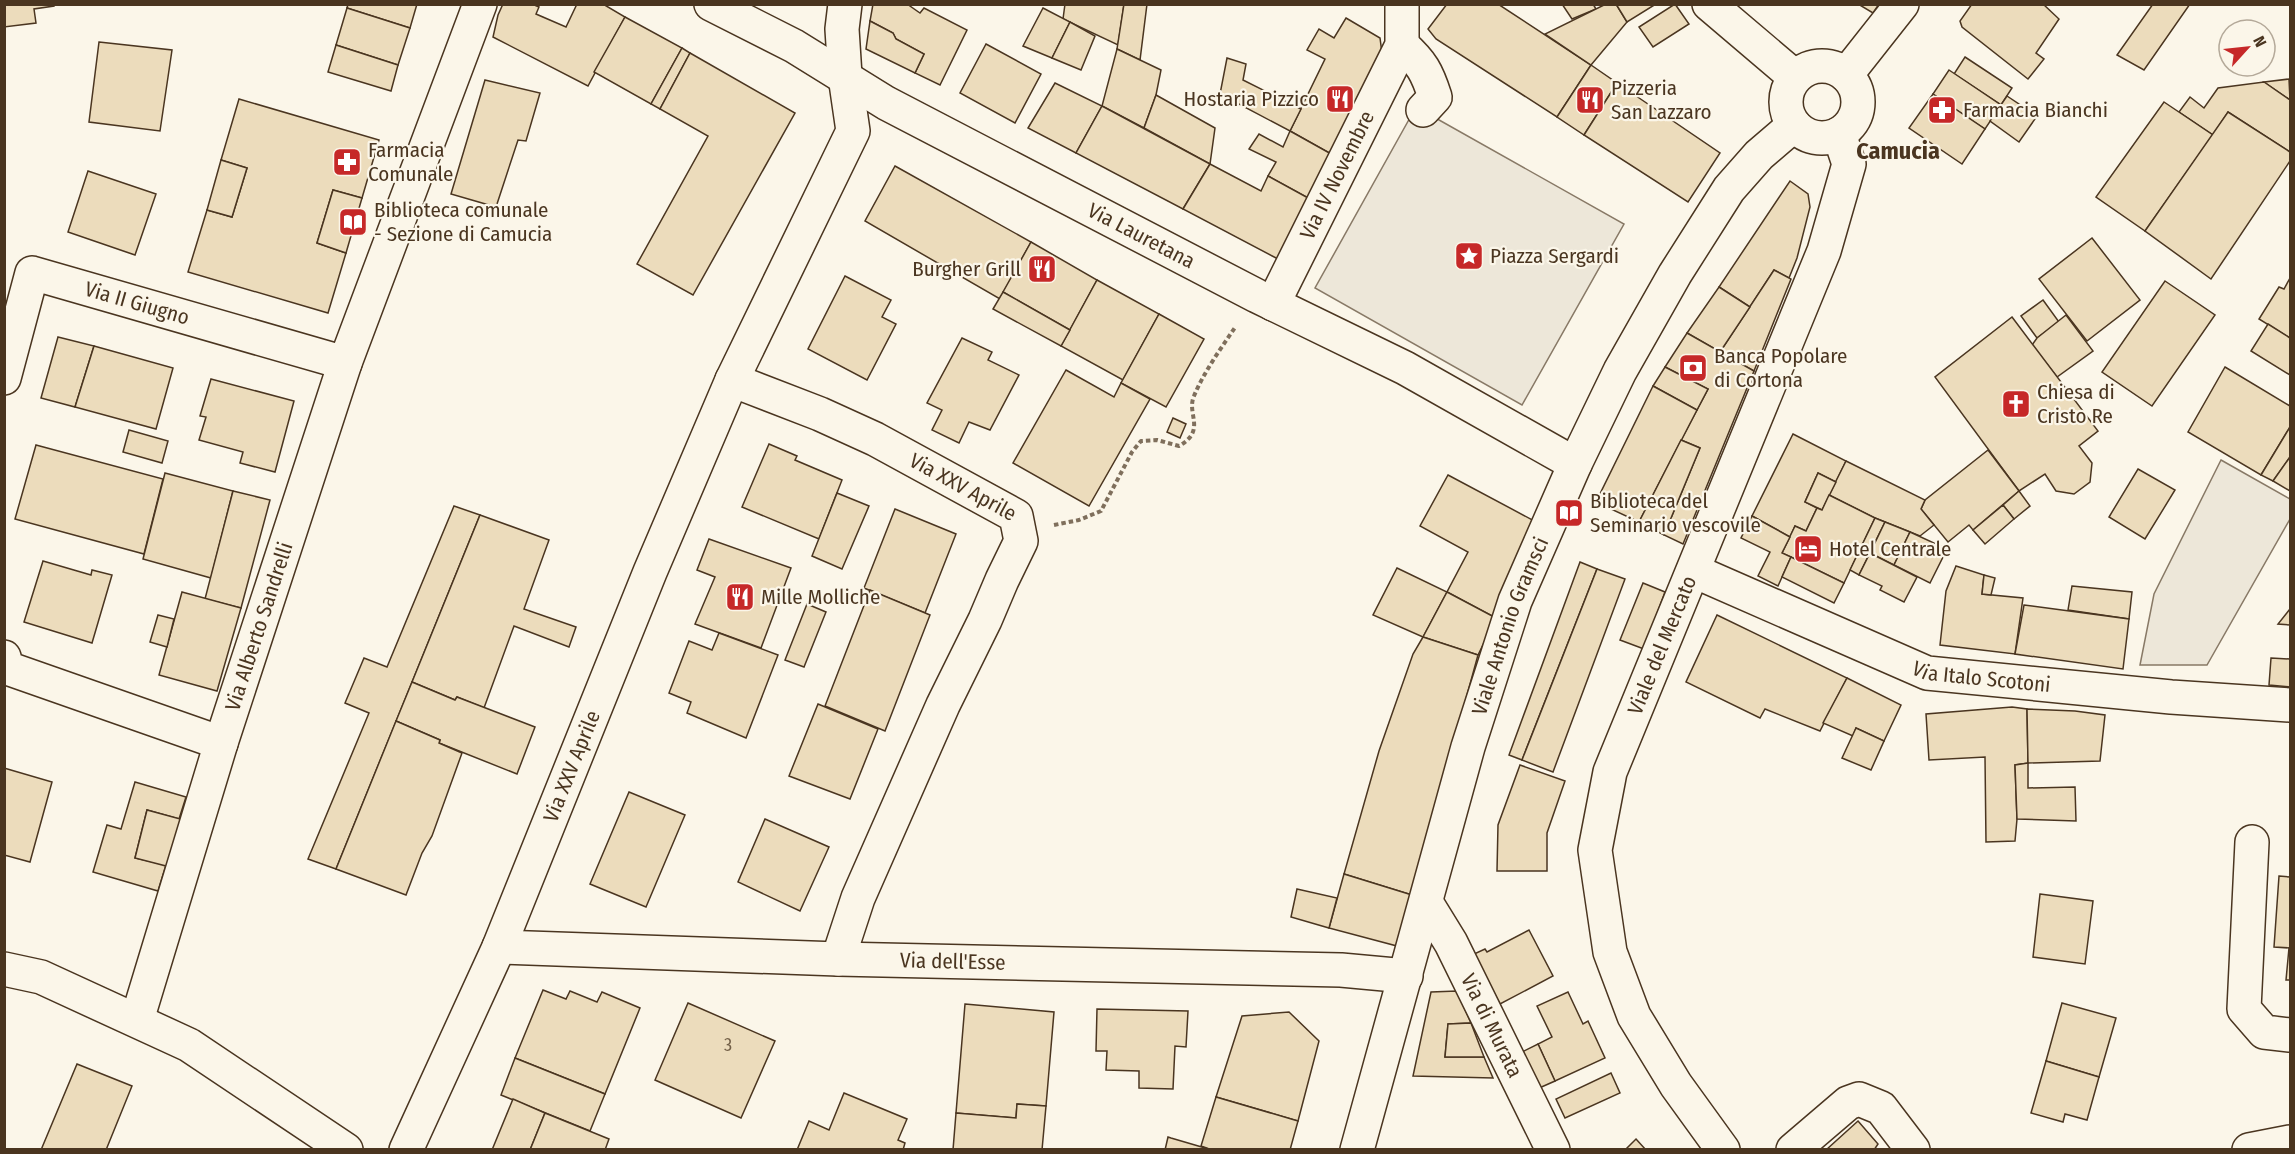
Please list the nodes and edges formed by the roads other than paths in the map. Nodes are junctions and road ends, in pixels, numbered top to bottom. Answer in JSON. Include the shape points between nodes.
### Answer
{"nodes":[{"id":1,"x":480,"y":4,"type":"edge"},
{"id":2,"x":711,"y":4,"type":"edge"},
{"id":3,"x":845,"y":4,"type":"edge"},
{"id":4,"x":1709,"y":4,"type":"edge"},
{"id":5,"x":1902,"y":4,"type":"edge"},
{"id":6,"x":1396,"y":18,"type":"edge"},
{"id":7,"x":1846,"y":75,"type":"junction"},
{"id":8,"x":845,"y":76,"type":"junction"},
{"id":9,"x":1795,"y":77,"type":"junction"},
{"id":10,"x":1423,"y":110,"type":"dead end"},
{"id":11,"x":1794,"y":125,"type":"junction"},
{"id":12,"x":1839,"y":134,"type":"junction"},
{"id":13,"x":1265,"y":300,"type":"junction"},
{"id":14,"x":345,"y":363,"type":"junction"},
{"id":15,"x":4,"y":378,"type":"edge"},
{"id":16,"x":732,"y":380,"type":"junction"},
{"id":17,"x":1575,"y":464,"type":"junction"},
{"id":18,"x":1694,"y":571,"type":"junction"},
{"id":19,"x":4,"y":657,"type":"edge"},
{"id":20,"x":2290,"y":705,"type":"edge"},
{"id":21,"x":221,"y":743,"type":"junction"},
{"id":22,"x":2252,"y":842,"type":"dead end"},
{"id":23,"x":1427,"y":904,"type":"junction"},
{"id":24,"x":499,"y":947,"type":"junction"},
{"id":25,"x":838,"y":959,"type":"junction"},
{"id":26,"x":4,"y":969,"type":"edge"},
{"id":27,"x":1406,"y":976,"type":"junction"},
{"id":28,"x":137,"y":1020,"type":"junction"},
{"id":29,"x":2290,"y":1035,"type":"edge"},
{"id":30,"x":2290,"y":1142,"type":"edge"},
{"id":31,"x":346,"y":1149,"type":"edge"},
{"id":32,"x":406,"y":1149,"type":"edge"},
{"id":33,"x":1357,"y":1149,"type":"edge"},
{"id":34,"x":1553,"y":1149,"type":"edge"},
{"id":35,"x":1723,"y":1149,"type":"edge"},
{"id":36,"x":1793,"y":1149,"type":"edge"},
{"id":37,"x":1913,"y":1149,"type":"edge"},
{"id":38,"x":2249,"y":1149,"type":"edge"}],
"edges":[{"from":1,"to":14,"type":"street","name":"Via Alberto Sandrelli"},
{"from":2,"to":8,"type":"street","name":"Via Lauretana"},
{"from":3,"to":8,"type":"street","name":"Via XXV Aprile"},
{"from":4,"to":9,"type":"street"},
{"from":5,"to":7,"type":"street"},
{"from":6,"to":10,"type":"street","name":"Via IV Novembre","via":[[1428,74],[1435,97]]},
{"from":6,"to":13,"type":"street","name":"Via IV Novembre"},
{"from":7,"to":9,"type":"street","via":[[1819,66]]},
{"from":7,"to":12,"type":"street","via":[[1856,89],[1857,106],[1851,122]]},
{"from":8,"to":13,"type":"street","name":"Via Lauretana","via":[[886,103]]},
{"from":8,"to":16,"type":"street","name":"Via XXV Aprile","via":[[853,130]]},
{"from":9,"to":11,"type":"street","via":[[1786,101]]},
{"from":11,"to":12,"type":"street","via":[[1815,138]]},
{"from":11,"to":17,"type":"street","name":"Viale Antonio Gramsci","via":[[1759,155],[1729,189],[1620,371]]},
{"from":12,"to":18,"type":"street","name":"Viale del Mercato","via":[[1849,164],[1824,251]]},
{"from":13,"to":17,"type":"street","name":"Via Lauretana","via":[[1405,368]]},
{"from":14,"to":15,"type":"street","name":"Via II Giugno","via":[[32,273]]},
{"from":14,"to":21,"type":"street","name":"Via Alberto Sandrelli"},
{"from":16,"to":24,"type":"street","name":"Via XXV Aprile"},
{"from":16,"to":25,"type":"street","name":"Via XXV Aprile","via":[[875,439],[1016,516],[1021,541],[858,898]]},
{"from":17,"to":23,"type":"street","name":"Viale Antonio Gramsci","via":[[1515,601],[1468,747]]},
{"from":18,"to":20,"type":"street","name":"Via Italo Scotoni","via":[[1927,673]]},
{"from":18,"to":35,"type":"street","name":"Viale del Mercato","via":[[1610,772],[1595,850],[1610,952],[1634,1016],[1676,1085]]},
{"from":19,"to":21,"type":"street","via":[[7,668]]},
{"from":21,"to":28,"type":"street","name":"Via Alberto Sandrelli"},
{"from":22,"to":29,"type":"street","via":[[2244,1009],[2264,1032]]},
{"from":23,"to":27,"type":"street","name":"Viale Antonio Gramsci"},
{"from":23,"to":34,"type":"street","name":"Via di Murata","via":[[1451,943]]},
{"from":24,"to":25,"type":"street","name":"Via dell'Esse"},
{"from":24,"to":32,"type":"street","name":"Via XXV Aprile"},
{"from":25,"to":27,"type":"street","name":"Via dell'Esse","via":[[1341,970]]},
{"from":26,"to":28,"type":"street","via":[[41,977]]},
{"from":27,"to":33,"type":"street","name":"Viale Antonio Gramsci"},
{"from":28,"to":31,"type":"street","via":[[189,1045]]},
{"from":30,"to":38,"type":"street"},
{"from":36,"to":37,"type":"street","via":[[1848,1103],[1859,1099],[1881,1108]]}]}
